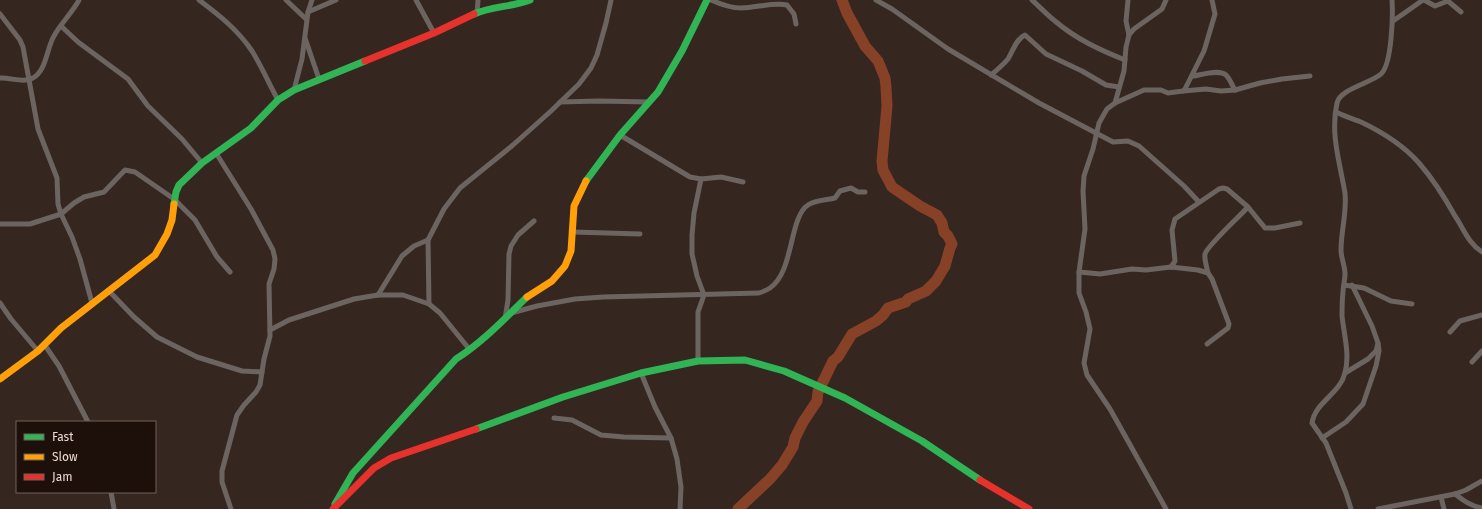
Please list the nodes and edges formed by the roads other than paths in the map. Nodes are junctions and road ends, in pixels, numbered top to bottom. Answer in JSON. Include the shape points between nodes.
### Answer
{"nodes":[{"id":1,"x":79,"y":0,"type":"edge"},
{"id":2,"x":199,"y":0,"type":"edge"},
{"id":3,"x":286,"y":0,"type":"edge"},
{"id":4,"x":312,"y":0,"type":"edge"},
{"id":5,"x":336,"y":0,"type":"edge"},
{"id":6,"x":416,"y":0,"type":"edge"},
{"id":7,"x":478,"y":0,"type":"edge"},
{"id":8,"x":530,"y":0,"type":"edge"},
{"id":9,"x":611,"y":0,"type":"edge"},
{"id":10,"x":707,"y":0,"type":"edge"},
{"id":11,"x":711,"y":0,"type":"edge"},
{"id":12,"x":876,"y":0,"type":"edge"},
{"id":13,"x":1032,"y":0,"type":"edge"},
{"id":14,"x":1128,"y":0,"type":"edge"},
{"id":15,"x":1166,"y":0,"type":"edge"},
{"id":16,"x":1212,"y":0,"type":"edge"},
{"id":17,"x":1392,"y":0,"type":"edge"},
{"id":18,"x":1423,"y":0,"type":"edge"},
{"id":19,"x":308,"y":12,"type":"junction"},
{"id":20,"x":1461,"y":12,"type":"dead end"},
{"id":21,"x":477,"y":13,"type":"junction"},
{"id":22,"x":0,"y":14,"type":"edge"},
{"id":23,"x":306,"y":19,"type":"junction"},
{"id":24,"x":1393,"y":21,"type":"junction"},
{"id":25,"x":796,"y":24,"type":"dead end"},
{"id":26,"x":61,"y":26,"type":"junction"},
{"id":27,"x":434,"y":33,"type":"junction"},
{"id":28,"x":1129,"y":35,"type":"junction"},
{"id":29,"x":305,"y":38,"type":"junction"},
{"id":30,"x":1126,"y":60,"type":"junction"},
{"id":31,"x":991,"y":75,"type":"junction"},
{"id":32,"x":1193,"y":76,"type":"junction"},
{"id":33,"x":1310,"y":76,"type":"dead end"},
{"id":34,"x":0,"y":78,"type":"edge"},
{"id":35,"x":319,"y":79,"type":"junction"},
{"id":36,"x":28,"y":80,"type":"junction"},
{"id":37,"x":1119,"y":87,"type":"junction"},
{"id":38,"x":294,"y":90,"type":"junction"},
{"id":39,"x":1235,"y":90,"type":"junction"},
{"id":40,"x":1183,"y":91,"type":"junction"},
{"id":41,"x":278,"y":100,"type":"junction"},
{"id":42,"x":560,"y":102,"type":"junction"},
{"id":43,"x":651,"y":102,"type":"junction"},
{"id":44,"x":1116,"y":102,"type":"junction"},
{"id":45,"x":1336,"y":112,"type":"junction"},
{"id":46,"x":1097,"y":134,"type":"junction"},
{"id":47,"x":620,"y":135,"type":"junction"},
{"id":48,"x":216,"y":153,"type":"junction"},
{"id":49,"x":202,"y":163,"type":"junction"},
{"id":50,"x":700,"y":179,"type":"junction"},
{"id":51,"x":743,"y":182,"type":"dead end"},
{"id":52,"x":865,"y":192,"type":"dead end"},
{"id":53,"x":174,"y":199,"type":"junction"},
{"id":54,"x":1199,"y":202,"type":"junction"},
{"id":55,"x":1248,"y":207,"type":"junction"},
{"id":56,"x":61,"y":214,"type":"junction"},
{"id":57,"x":534,"y":221,"type":"dead end"},
{"id":58,"x":1300,"y":223,"type":"dead end"},
{"id":59,"x":0,"y":224,"type":"edge"},
{"id":60,"x":573,"y":232,"type":"junction"},
{"id":61,"x":640,"y":234,"type":"dead end"},
{"id":62,"x":428,"y":240,"type":"junction"},
{"id":63,"x":1482,"y":252,"type":"edge"},
{"id":64,"x":1171,"y":267,"type":"junction"},
{"id":65,"x":230,"y":272,"type":"dead end"},
{"id":66,"x":1080,"y":272,"type":"junction"},
{"id":67,"x":1208,"y":273,"type":"junction"},
{"id":68,"x":1344,"y":285,"type":"junction"},
{"id":69,"x":1352,"y":286,"type":"junction"},
{"id":70,"x":109,"y":291,"type":"junction"},
{"id":71,"x":704,"y":295,"type":"junction"},
{"id":72,"x":378,"y":296,"type":"junction"},
{"id":73,"x":0,"y":303,"type":"edge"},
{"id":74,"x":92,"y":303,"type":"junction"},
{"id":75,"x":429,"y":304,"type":"junction"},
{"id":76,"x":1412,"y":304,"type":"dead end"},
{"id":77,"x":1482,"y":315,"type":"edge"},
{"id":78,"x":507,"y":316,"type":"junction"},
{"id":79,"x":270,"y":330,"type":"junction"},
{"id":80,"x":1450,"y":332,"type":"dead end"},
{"id":81,"x":44,"y":344,"type":"junction"},
{"id":82,"x":1207,"y":344,"type":"dead end"},
{"id":83,"x":1378,"y":344,"type":"junction"},
{"id":84,"x":470,"y":350,"type":"junction"},
{"id":85,"x":38,"y":351,"type":"junction"},
{"id":86,"x":1482,"y":351,"type":"edge"},
{"id":87,"x":698,"y":361,"type":"junction"},
{"id":88,"x":1472,"y":362,"type":"dead end"},
{"id":89,"x":262,"y":372,"type":"junction"},
{"id":90,"x":641,"y":373,"type":"junction"},
{"id":91,"x":1345,"y":373,"type":"junction"},
{"id":92,"x":0,"y":379,"type":"edge"},
{"id":93,"x":554,"y":418,"type":"dead end"},
{"id":94,"x":87,"y":421,"type":"edge"},
{"id":95,"x":671,"y":438,"type":"junction"},
{"id":96,"x":1322,"y":438,"type":"junction"},
{"id":97,"x":1482,"y":481,"type":"edge"},
{"id":98,"x":111,"y":493,"type":"edge"},
{"id":99,"x":1455,"y":494,"type":"junction"},
{"id":100,"x":1441,"y":497,"type":"junction"},
{"id":101,"x":1399,"y":505,"type":"junction"},
{"id":102,"x":1482,"y":508,"type":"edge"},
{"id":103,"x":114,"y":509,"type":"edge"},
{"id":104,"x":231,"y":509,"type":"edge"},
{"id":105,"x":333,"y":509,"type":"edge"},
{"id":106,"x":680,"y":509,"type":"edge"},
{"id":107,"x":1028,"y":509,"type":"edge"},
{"id":108,"x":1166,"y":509,"type":"edge"},
{"id":109,"x":1351,"y":509,"type":"edge"},
{"id":110,"x":1378,"y":509,"type":"edge"},
{"id":111,"x":1394,"y":509,"type":"edge"},
{"id":112,"x":1444,"y":509,"type":"edge"}],
"edges":[{"from":1,"to":26,"type":"street"},
{"from":2,"to":41,"type":"street","via":[[226,22],[245,43]]},
{"from":3,"to":23,"type":"street"},
{"from":4,"to":19,"type":"street"},
{"from":5,"to":19,"type":"street"},
{"from":6,"to":27,"type":"street"},
{"from":7,"to":21,"type":"street"},
{"from":8,"to":21,"type":"street"},
{"from":9,"to":42,"type":"street","via":[[596,60],[579,84]]},
{"from":10,"to":43,"type":"street","via":[[670,73]]},
{"from":11,"to":25,"type":"street","via":[[740,8],[787,5],[794,14]]},
{"from":12,"to":31,"type":"street"},
{"from":13,"to":30,"type":"street","via":[[1078,37],[1100,50]]},
{"from":14,"to":28,"type":"street","via":[[1126,20]]},
{"from":15,"to":28,"type":"street","via":[[1162,10]]},
{"from":16,"to":32,"type":"street","via":[[1213,20]]},
{"from":17,"to":24,"type":"street"},
{"from":18,"to":20,"type":"street","via":[[1435,6],[1448,1]]},
{"from":18,"to":24,"type":"street"},
{"from":19,"to":23,"type":"street"},
{"from":21,"to":27,"type":"street"},
{"from":22,"to":36,"type":"street","via":[[23,47]]},
{"from":23,"to":29,"type":"street"},
{"from":24,"to":45,"type":"street","via":[[1386,66],[1381,73],[1341,96],[1337,101]]},
{"from":26,"to":36,"type":"street","via":[[54,35],[38,73]]},
{"from":26,"to":49,"type":"street","via":[[128,79],[148,106]]},
{"from":27,"to":35,"type":"street"},
{"from":28,"to":30,"type":"street"},
{"from":29,"to":35,"type":"street"},
{"from":29,"to":38,"type":"street"},
{"from":30,"to":37,"type":"street"},
{"from":31,"to":37,"type":"street","via":[[1009,57],[1018,41],[1025,35],[1046,54],[1082,70],[1106,85]]},
{"from":31,"to":46,"type":"street"},
{"from":32,"to":39,"type":"street","via":[[1224,74]]},
{"from":32,"to":40,"type":"street"},
{"from":33,"to":39,"type":"street","via":[[1260,83]]},
{"from":34,"to":36,"type":"street"},
{"from":35,"to":38,"type":"street"},
{"from":36,"to":56,"type":"street","via":[[38,129],[57,178]]},
{"from":37,"to":44,"type":"street"},
{"from":38,"to":41,"type":"street"},
{"from":39,"to":40,"type":"street"},
{"from":40,"to":44,"type":"street","via":[[1168,93],[1161,90],[1144,90]]},
{"from":41,"to":48,"type":"street","via":[[251,128]]},
{"from":42,"to":43,"type":"street"},
{"from":42,"to":62,"type":"street","via":[[460,188],[444,209]]},
{"from":43,"to":47,"type":"street"},
{"from":44,"to":46,"type":"street","via":[[1103,116]]},
{"from":45,"to":63,"type":"street","via":[[1374,129],[1412,156],[1424,169],[1470,242]]},
{"from":45,"to":68,"type":"street","via":[[1335,144],[1345,195],[1341,252],[1345,272]]},
{"from":46,"to":54,"type":"street","via":[[1113,142],[1128,141],[1139,146]]},
{"from":46,"to":66,"type":"street","via":[[1084,176],[1085,238]]},
{"from":47,"to":50,"type":"street","via":[[679,171]]},
{"from":47,"to":60,"type":"street","via":[[578,196],[574,206]]},
{"from":48,"to":49,"type":"street"},
{"from":48,"to":79,"type":"street","via":[[246,200],[274,253],[274,269],[269,284]]},
{"from":49,"to":53,"type":"street","via":[[179,185]]},
{"from":50,"to":51,"type":"street","via":[[721,177]]},
{"from":50,"to":71,"type":"street","via":[[693,221],[692,254]]},
{"from":52,"to":71,"type":"street","via":[[851,188],[840,190],[835,198],[808,204],[798,220],[786,264],[771,288],[759,293]]},
{"from":53,"to":56,"type":"street","via":[[135,172],[125,170],[104,192],[84,197]]},
{"from":53,"to":65,"type":"street","via":[[195,220],[217,257]]},
{"from":53,"to":70,"type":"street","via":[[172,220],[155,255]]},
{"from":54,"to":55,"type":"street","via":[[1223,188]]},
{"from":54,"to":64,"type":"street","via":[[1172,224],[1175,261]]},
{"from":55,"to":58,"type":"street","via":[[1265,228]]},
{"from":55,"to":67,"type":"street","via":[[1206,253]]},
{"from":56,"to":59,"type":"street","via":[[30,224]]},
{"from":56,"to":74,"type":"street","via":[[80,259]]},
{"from":57,"to":78,"type":"street","via":[[518,235],[511,246]]},
{"from":60,"to":61,"type":"street"},
{"from":60,"to":78,"type":"street","via":[[571,251],[565,266],[552,281],[527,297]]},
{"from":62,"to":72,"type":"street","via":[[414,246],[402,256]]},
{"from":62,"to":75,"type":"street"},
{"from":64,"to":66,"type":"street","via":[[1100,274]]},
{"from":64,"to":67,"type":"street"},
{"from":66,"to":108,"type":"street","via":[[1079,292],[1090,329],[1084,363],[1087,375],[1110,409]]},
{"from":67,"to":82,"type":"street","via":[[1229,324],[1228,328]]},
{"from":68,"to":69,"type":"street"},
{"from":68,"to":91,"type":"street","via":[[1342,308],[1346,344]]},
{"from":69,"to":76,"type":"street","via":[[1364,288],[1391,301]]},
{"from":69,"to":83,"type":"street"},
{"from":70,"to":74,"type":"street"},
{"from":70,"to":89,"type":"street","via":[[157,337],[197,357],[242,371]]},
{"from":71,"to":78,"type":"street","via":[[575,299],[538,306]]},
{"from":71,"to":87,"type":"street","via":[[698,312]]},
{"from":72,"to":75,"type":"street","via":[[403,295]]},
{"from":72,"to":79,"type":"street","via":[[354,298],[289,320]]},
{"from":73,"to":85,"type":"street","via":[[10,319]]},
{"from":74,"to":81,"type":"street"},
{"from":75,"to":84,"type":"street","via":[[440,313]]},
{"from":77,"to":80,"type":"street","via":[[1460,321]]},
{"from":78,"to":84,"type":"street"},
{"from":79,"to":89,"type":"street"},
{"from":81,"to":85,"type":"street"},
{"from":81,"to":94,"type":"street","via":[[59,366]]},
{"from":83,"to":91,"type":"street","via":[[1376,351],[1368,360]]},
{"from":83,"to":96,"type":"street","via":[[1376,366],[1363,404],[1346,422]]},
{"from":84,"to":105,"type":"street","via":[[456,359],[362,463],[345,486]]},
{"from":85,"to":92,"type":"street"},
{"from":86,"to":88,"type":"street"},
{"from":87,"to":90,"type":"street"},
{"from":87,"to":107,"type":"street","via":[[745,360],[806,380],[845,398],[922,442]]},
{"from":89,"to":104,"type":"street","via":[[258,389],[235,420],[222,471],[222,482]]},
{"from":90,"to":95,"type":"street"},
{"from":90,"to":105,"type":"street","via":[[563,397],[391,458],[374,468]]},
{"from":91,"to":96,"type":"street","via":[[1339,386],[1319,406],[1313,416],[1312,423]]},
{"from":93,"to":95,"type":"street","via":[[572,420],[601,435]]},
{"from":95,"to":106,"type":"street","via":[[680,480]]},
{"from":96,"to":109,"type":"street"},
{"from":97,"to":99,"type":"street"},
{"from":98,"to":103,"type":"street"},
{"from":99,"to":100,"type":"street"},
{"from":99,"to":102,"type":"street","via":[[1464,502]]},
{"from":100,"to":101,"type":"street"},
{"from":100,"to":112,"type":"street"},
{"from":101,"to":110,"type":"street"},
{"from":101,"to":111,"type":"street"}]}
